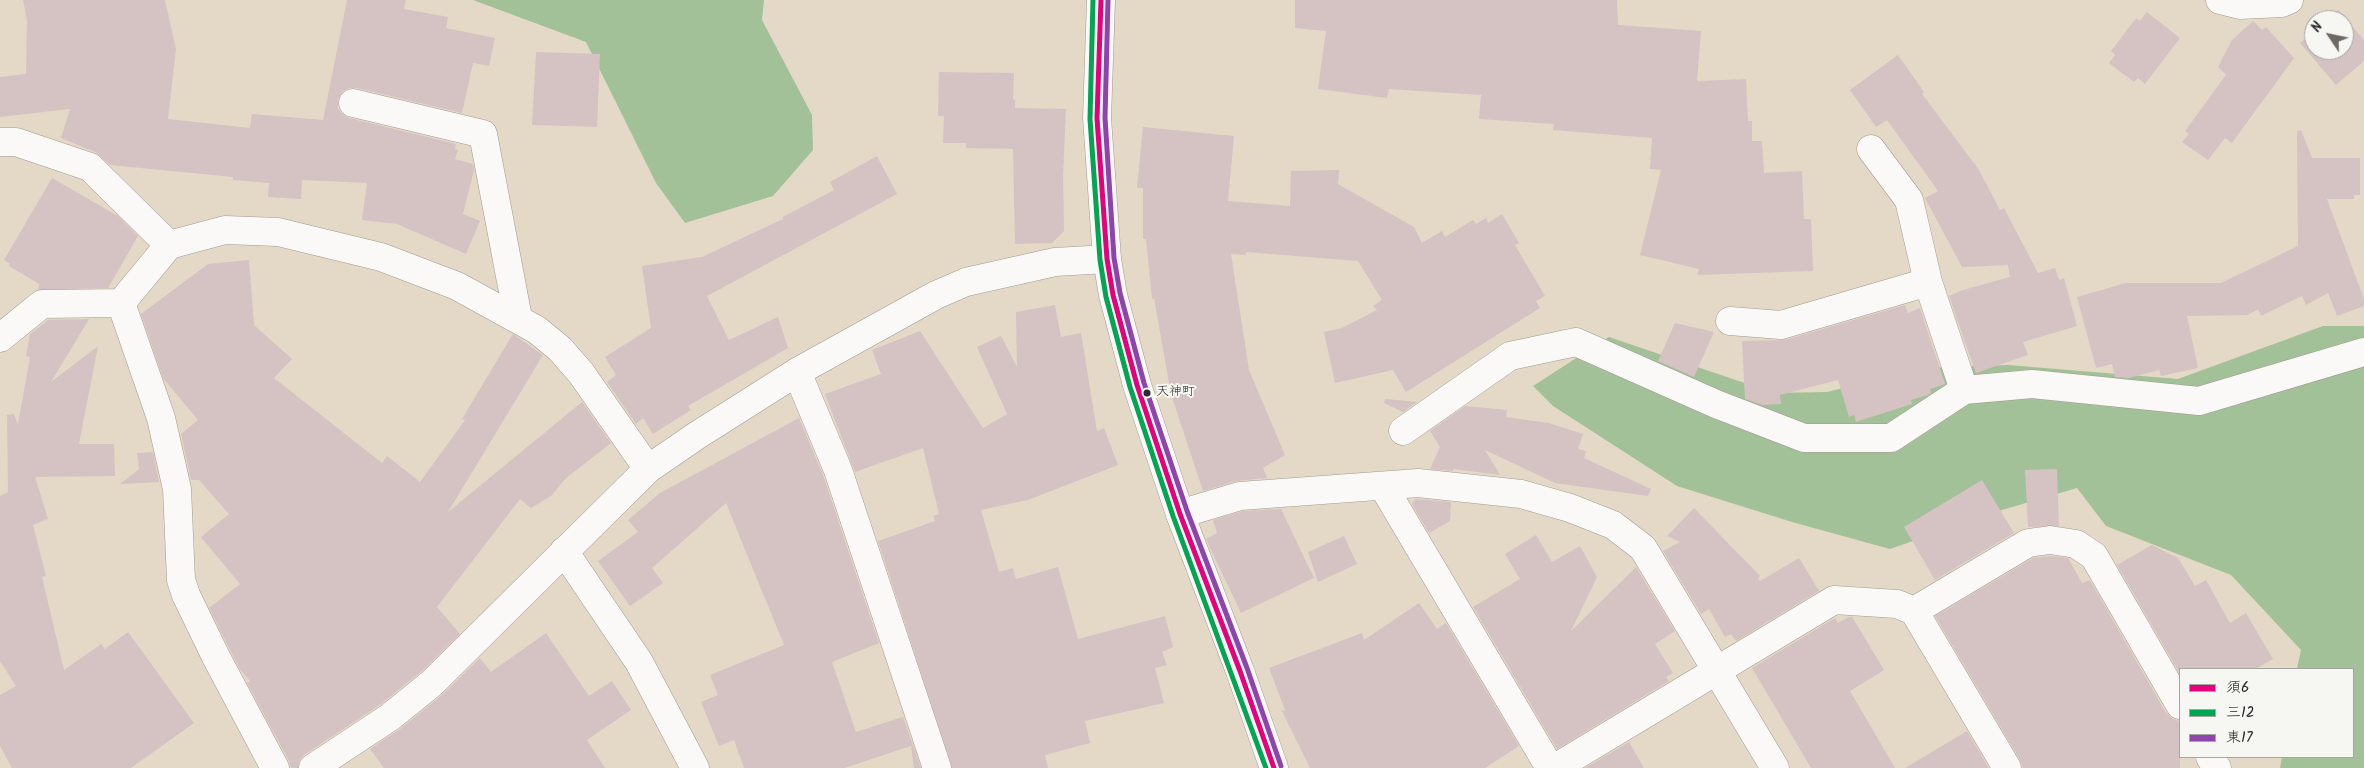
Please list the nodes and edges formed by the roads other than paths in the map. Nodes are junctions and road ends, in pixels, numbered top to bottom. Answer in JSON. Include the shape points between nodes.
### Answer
{"nodes":[{"id":1,"x":1101,"y":0,"type":"edge"},
{"id":2,"x":2220,"y":0,"type":"edge"},
{"id":3,"x":2289,"y":0,"type":"edge"},
{"id":4,"x":353,"y":103,"type":"dead end"},
{"id":5,"x":0,"y":142,"type":"edge"},
{"id":6,"x":1871,"y":150,"type":"dead end"},
{"id":7,"x":170,"y":245,"type":"junction"},
{"id":8,"x":1107,"y":259,"type":"junction"},
{"id":9,"x":1928,"y":282,"type":"junction"},
{"id":10,"x":121,"y":303,"type":"junction"},
{"id":11,"x":518,"y":318,"type":"junction"},
{"id":12,"x":1730,"y":321,"type":"dead end"},
{"id":13,"x":0,"y":338,"type":"edge"},
{"id":14,"x":2364,"y":352,"type":"edge"},
{"id":15,"x":797,"y":372,"type":"junction"},
{"id":16,"x":1964,"y":390,"type":"junction"},
{"id":17,"x":1403,"y":431,"type":"dead end"},
{"id":18,"x":648,"y":469,"type":"junction"},
{"id":19,"x":1383,"y":486,"type":"junction"},
{"id":20,"x":1180,"y":514,"type":"junction"},
{"id":21,"x":564,"y":552,"type":"junction"},
{"id":22,"x":1914,"y":611,"type":"junction"},
{"id":23,"x":1717,"y":671,"type":"junction"},
{"id":24,"x":2179,"y":703,"type":"edge"},
{"id":25,"x":276,"y":768,"type":"edge"},
{"id":26,"x":313,"y":768,"type":"edge"},
{"id":27,"x":695,"y":768,"type":"edge"},
{"id":28,"x":937,"y":768,"type":"edge"},
{"id":29,"x":1274,"y":768,"type":"edge"},
{"id":30,"x":1550,"y":768,"type":"edge"},
{"id":31,"x":1555,"y":768,"type":"edge"},
{"id":32,"x":1775,"y":768,"type":"edge"},
{"id":33,"x":2007,"y":768,"type":"edge"}],
"edges":[{"from":1,"to":8,"type":"street","via":[[1097,118]]},
{"from":2,"to":3,"type":"street","via":[[2240,5]]},
{"from":4,"to":11,"type":"street","via":[[483,134]]},
{"from":5,"to":7,"type":"street","via":[[16,142],[90,167]]},
{"from":6,"to":9,"type":"street","via":[[1909,200]]},
{"from":7,"to":10,"type":"street"},
{"from":7,"to":11,"type":"street","via":[[225,230],[278,232],[381,256],[457,286]]},
{"from":8,"to":15,"type":"street","via":[[1055,262],[966,282],[936,295]]},
{"from":8,"to":20,"type":"street","via":[[1113,295],[1137,385]]},
{"from":9,"to":12,"type":"street","via":[[1781,325]]},
{"from":9,"to":16,"type":"street"},
{"from":10,"to":13,"type":"street","via":[[42,304]]},
{"from":10,"to":25,"type":"street","via":[[160,418],[177,489],[182,580],[186,595]]},
{"from":11,"to":18,"type":"street","via":[[560,349],[581,373]]},
{"from":14,"to":16,"type":"street","via":[[2199,401],[2032,384]]},
{"from":15,"to":18,"type":"street"},
{"from":15,"to":28,"type":"street","via":[[838,470]]},
{"from":16,"to":17,"type":"street","via":[[1891,438],[1804,438],[1716,404],[1576,342],[1510,356]]},
{"from":18,"to":21,"type":"street"},
{"from":19,"to":20,"type":"street","via":[[1240,496]]},
{"from":19,"to":23,"type":"street","via":[[1418,483],[1521,494],[1613,525],[1643,548]]},
{"from":19,"to":30,"type":"street"},
{"from":20,"to":29,"type":"street"},
{"from":21,"to":26,"type":"street","via":[[432,683]]},
{"from":21,"to":27,"type":"street","via":[[639,662]]},
{"from":22,"to":23,"type":"street","via":[[1897,604],[1834,600]]},
{"from":22,"to":24,"type":"street","via":[[2028,543],[2050,540],[2076,544],[2094,556]]},
{"from":22,"to":33,"type":"street"},
{"from":23,"to":31,"type":"street"},
{"from":23,"to":32,"type":"street"}]}
